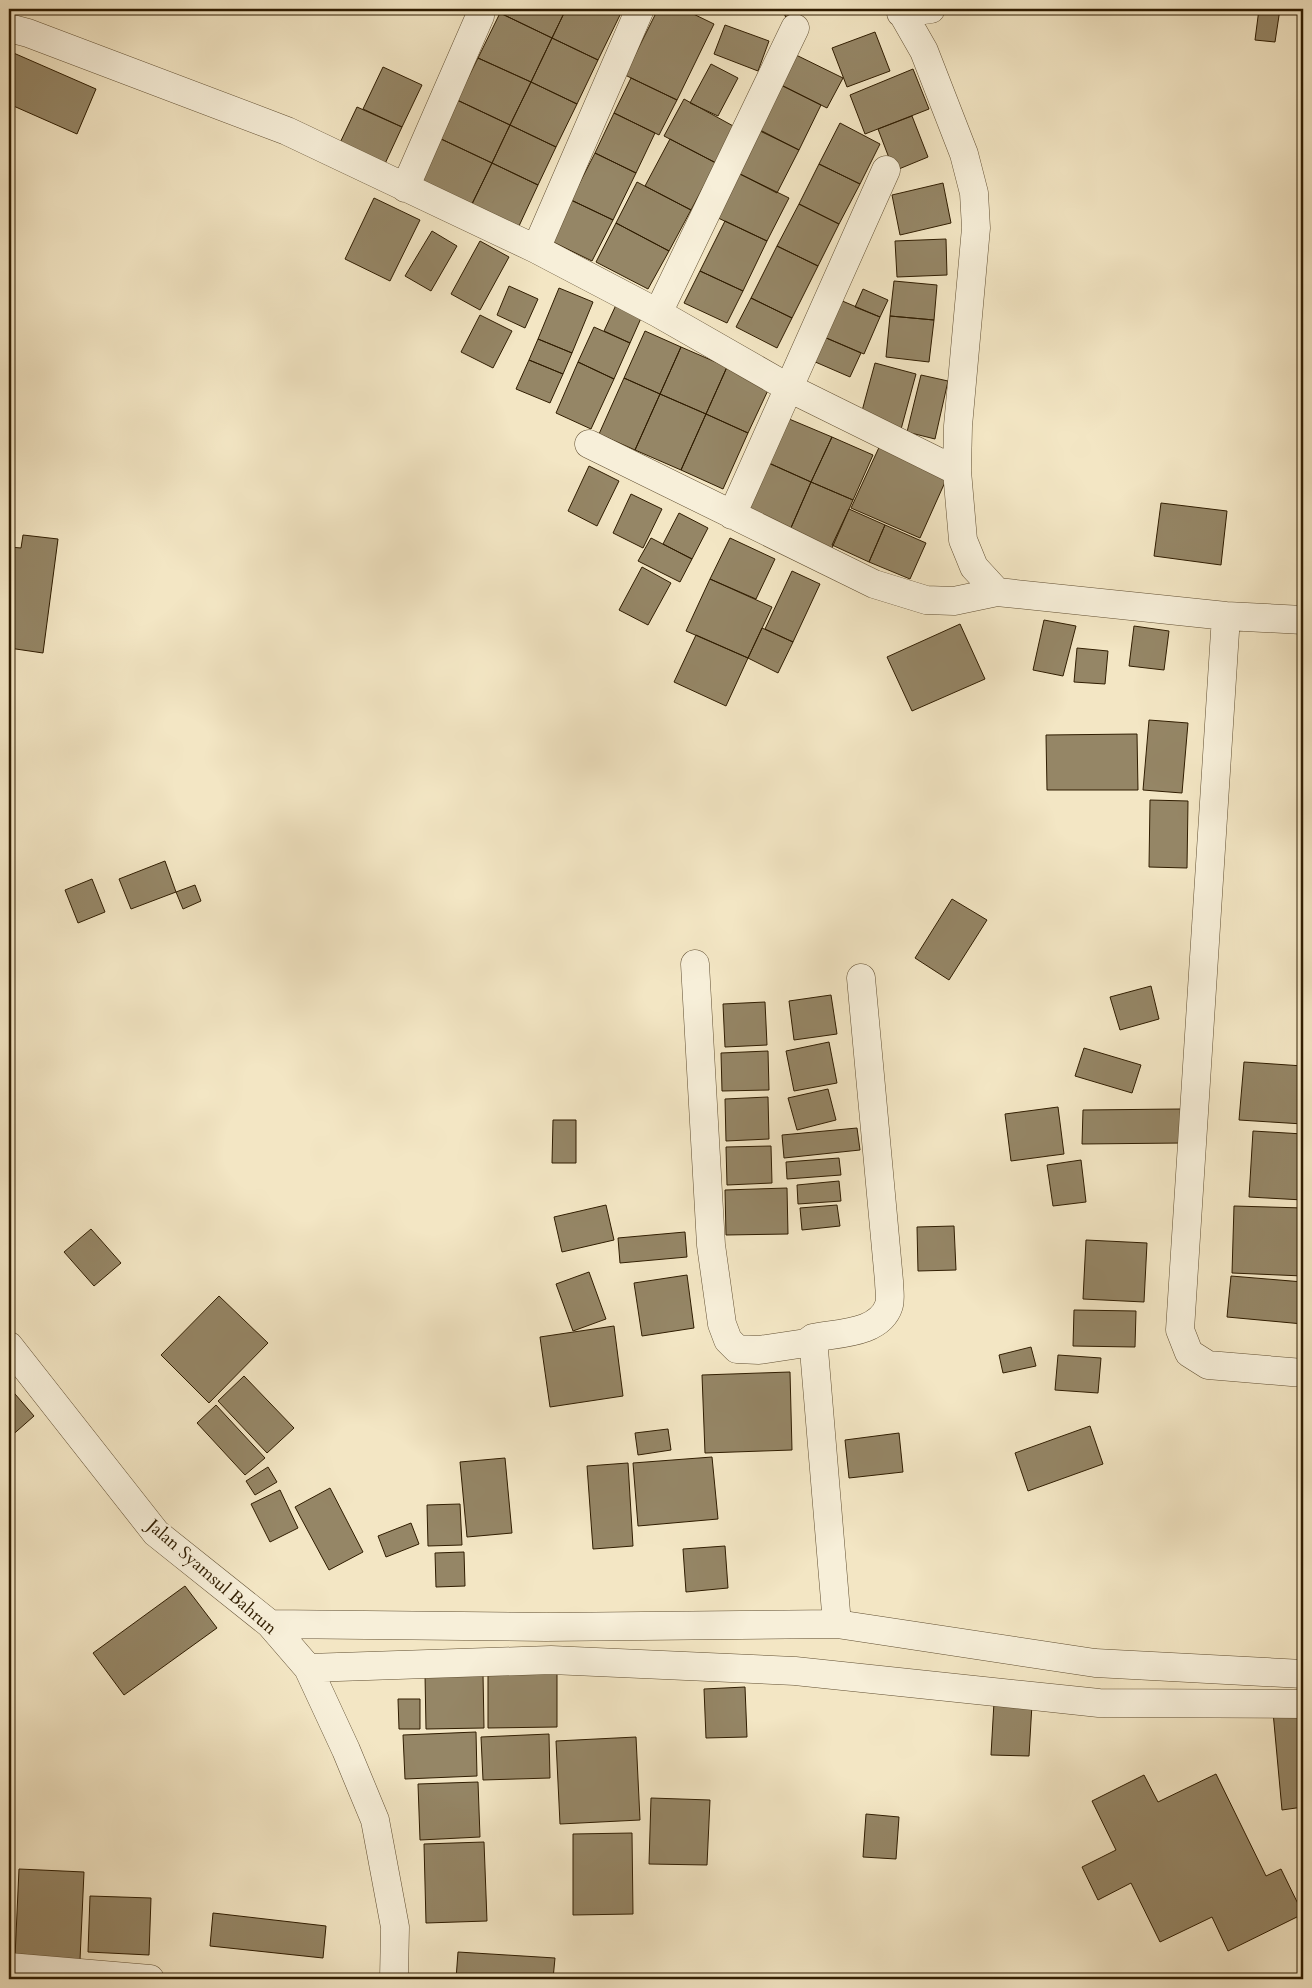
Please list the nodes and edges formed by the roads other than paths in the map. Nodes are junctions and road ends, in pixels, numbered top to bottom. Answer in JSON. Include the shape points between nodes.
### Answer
{"nodes":[{"id":1,"x":640,"y":9,"type":"edge"},
{"id":2,"x":931,"y":9,"type":"edge"},
{"id":3,"x":901,"y":11,"type":"edge"},
{"id":4,"x":480,"y":16,"type":"dead end"},
{"id":5,"x":9,"y":28,"type":"edge"},
{"id":6,"x":795,"y":28,"type":"dead end"},
{"id":7,"x":886,"y":170,"type":"dead end"},
{"id":8,"x":405,"y":188,"type":"junction"},
{"id":9,"x":536,"y":249,"type":"junction"},
{"id":10,"x":658,"y":313,"type":"junction"},
{"id":11,"x":789,"y":388,"type":"junction"},
{"id":12,"x":589,"y":444,"type":"dead end"},
{"id":13,"x":957,"y":471,"type":"junction"},
{"id":14,"x":732,"y":515,"type":"junction"},
{"id":15,"x":997,"y":592,"type":"junction"},
{"id":16,"x":1226,"y":616,"type":"junction"},
{"id":17,"x":1303,"y":620,"type":"edge"},
{"id":18,"x":695,"y":964,"type":"dead end"},
{"id":19,"x":862,"y":978,"type":"dead end"},
{"id":20,"x":813,"y":1338,"type":"junction"},
{"id":21,"x":9,"y":1346,"type":"edge"},
{"id":22,"x":1303,"y":1372,"type":"edge"},
{"id":23,"x":270,"y":1624,"type":"junction"},
{"id":24,"x":837,"y":1624,"type":"junction"},
{"id":25,"x":308,"y":1668,"type":"junction"},
{"id":26,"x":1303,"y":1674,"type":"edge"},
{"id":27,"x":1303,"y":1704,"type":"edge"},
{"id":28,"x":9,"y":1967,"type":"edge"},
{"id":29,"x":150,"y":1979,"type":"edge"},
{"id":30,"x":394,"y":1979,"type":"edge"}],
"edges":[{"from":1,"to":9,"type":"street"},
{"from":2,"to":3,"type":"street"},
{"from":3,"to":13,"type":"street","via":[[924,50],[964,154],[974,193],[976,228],[958,426]]},
{"from":4,"to":8,"type":"street"},
{"from":5,"to":8,"type":"street","via":[[287,132]]},
{"from":6,"to":10,"type":"street"},
{"from":7,"to":11,"type":"street"},
{"from":8,"to":9,"type":"street"},
{"from":9,"to":10,"type":"street"},
{"from":10,"to":11,"type":"street"},
{"from":11,"to":13,"type":"street"},
{"from":11,"to":14,"type":"street"},
{"from":12,"to":14,"type":"street"},
{"from":13,"to":15,"type":"street","via":[[963,540],[974,567]]},
{"from":14,"to":15,"type":"street","via":[[874,584],[926,600],[954,601]]},
{"from":15,"to":16,"type":"street"},
{"from":16,"to":17,"type":"street"},
{"from":16,"to":22,"type":"street","via":[[1180,1330],[1189,1353],[1208,1365]]},
{"from":18,"to":20,"type":"street","via":[[711,1245],[722,1324],[728,1340],[737,1349],[759,1350],[806,1343]]},
{"from":19,"to":20,"type":"street","via":[[889,1304],[881,1318],[866,1328]]},
{"from":20,"to":24,"type":"street"},
{"from":21,"to":23,"type":"street","name":"Jalan Syamsul Bahrun","via":[[156,1533]]},
{"from":23,"to":24,"type":"street","via":[[546,1627]]},
{"from":23,"to":25,"type":"street","name":"Jalan Syamsul Bahrun"},
{"from":24,"to":26,"type":"street","via":[[1095,1662]]},
{"from":25,"to":27,"type":"street","via":[[551,1660],[796,1670],[1099,1703]]},
{"from":25,"to":30,"type":"street","name":"Jalan Syamsul Bahrun","via":[[375,1820],[395,1928]]},
{"from":28,"to":29,"type":"street"}]}
